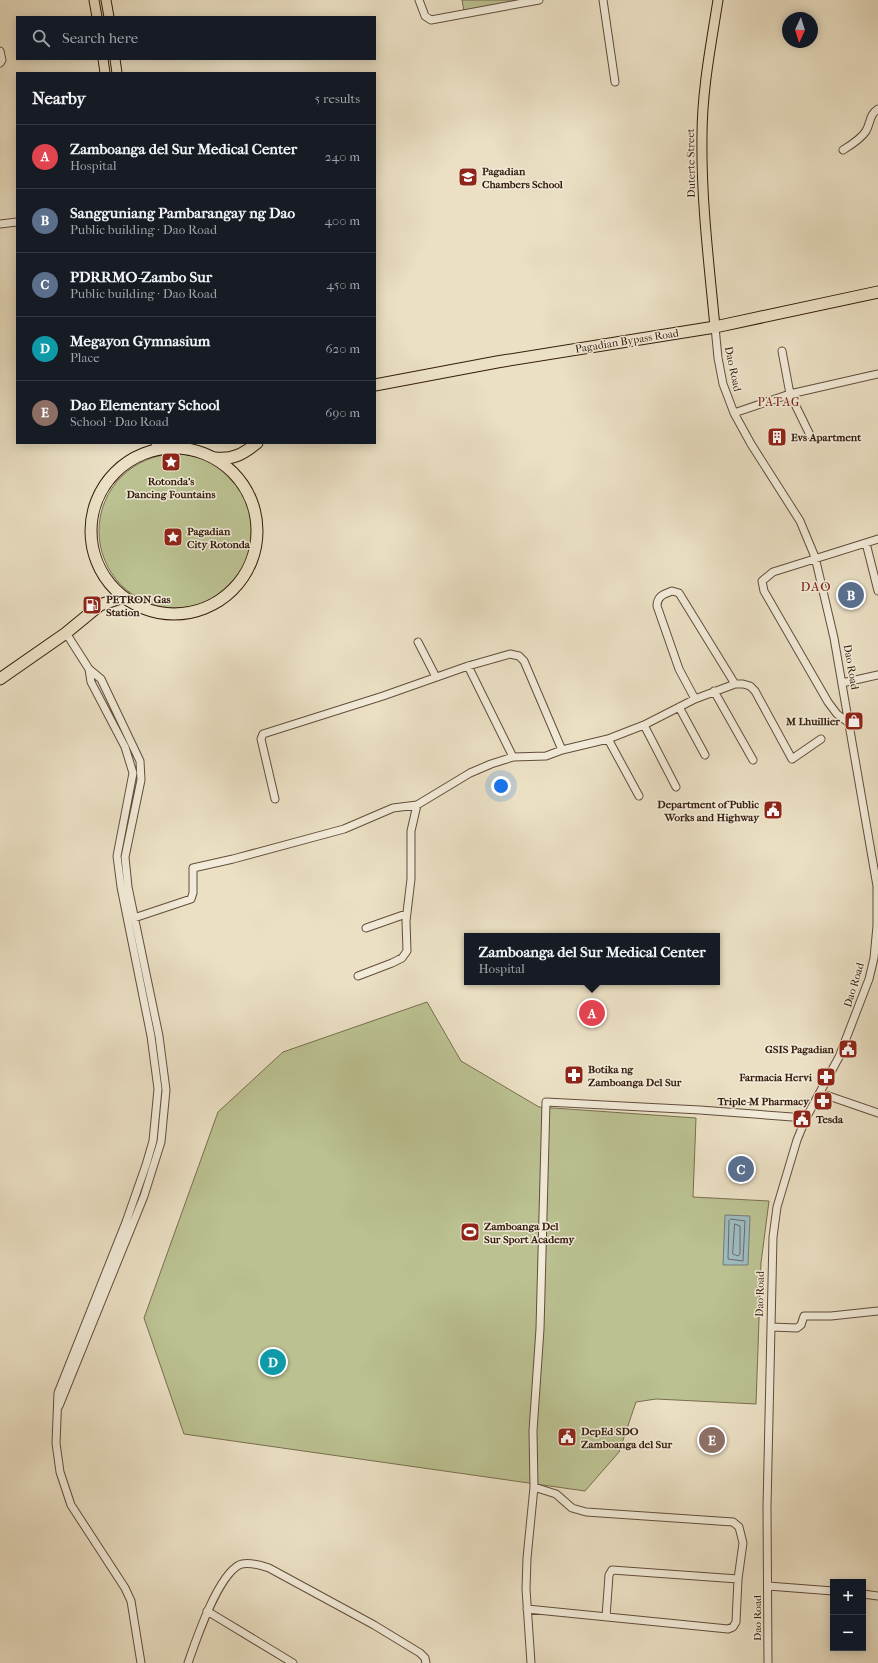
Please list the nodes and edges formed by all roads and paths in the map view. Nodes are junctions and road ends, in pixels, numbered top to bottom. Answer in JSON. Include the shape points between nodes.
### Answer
{"nodes":[{"id":1,"x":94,"y":0,"type":"edge"},
{"id":2,"x":106,"y":0,"type":"edge"},
{"id":3,"x":419,"y":0,"type":"edge"},
{"id":4,"x":539,"y":0,"type":"edge"},
{"id":5,"x":603,"y":0,"type":"edge"},
{"id":6,"x":718,"y":0,"type":"edge"},
{"id":7,"x":97,"y":16,"type":"edge"},
{"id":8,"x":109,"y":16,"type":"edge"},
{"id":9,"x":0,"y":51,"type":"edge"},
{"id":10,"x":103,"y":60,"type":"edge"},
{"id":11,"x":115,"y":60,"type":"edge"},
{"id":12,"x":0,"y":63,"type":"edge"},
{"id":13,"x":105,"y":72,"type":"edge"},
{"id":14,"x":117,"y":72,"type":"edge"},
{"id":15,"x":615,"y":82,"type":"dead end"},
{"id":16,"x":878,"y":109,"type":"edge"},
{"id":17,"x":843,"y":150,"type":"dead end"},
{"id":18,"x":16,"y":222,"type":"edge"},
{"id":19,"x":0,"y":224,"type":"edge"},
{"id":20,"x":878,"y":292,"type":"edge"},
{"id":21,"x":715,"y":327,"type":"junction"},
{"id":22,"x":782,"y":351,"type":"dead end"},
{"id":23,"x":878,"y":374,"type":"edge"},
{"id":24,"x":376,"y":384,"type":"edge"},
{"id":25,"x":790,"y":394,"type":"junction"},
{"id":26,"x":734,"y":413,"type":"junction"},
{"id":27,"x":810,"y":435,"type":"dead end"},
{"id":28,"x":256,"y":444,"type":"edge"},
{"id":29,"x":157,"y":446,"type":"edge"},
{"id":30,"x":172,"y":446,"type":"edge"},
{"id":31,"x":245,"y":452,"type":"junction"},
{"id":32,"x":213,"y":458,"type":"junction"},
{"id":33,"x":239,"y":478,"type":"junction"},
{"id":34,"x":878,"y":539,"type":"edge"},
{"id":35,"x":866,"y":543,"type":"junction"},
{"id":36,"x":815,"y":557,"type":"junction"},
{"id":37,"x":107,"y":580,"type":"junction"},
{"id":38,"x":878,"y":591,"type":"edge"},
{"id":39,"x":123,"y":597,"type":"junction"},
{"id":40,"x":100,"y":605,"type":"junction"},
{"id":41,"x":66,"y":633,"type":"junction"},
{"id":42,"x":418,"y":642,"type":"dead end"},
{"id":43,"x":468,"y":666,"type":"junction"},
{"id":44,"x":89,"y":669,"type":"junction"},
{"id":45,"x":878,"y":675,"type":"edge"},
{"id":46,"x":436,"y":676,"type":"junction"},
{"id":47,"x":0,"y":679,"type":"edge"},
{"id":48,"x":842,"y":683,"type":"junction"},
{"id":49,"x":735,"y":684,"type":"junction"},
{"id":50,"x":714,"y":691,"type":"junction"},
{"id":51,"x":695,"y":699,"type":"junction"},
{"id":52,"x":679,"y":707,"type":"junction"},
{"id":53,"x":849,"y":722,"type":"junction"},
{"id":54,"x":644,"y":725,"type":"junction"},
{"id":55,"x":608,"y":739,"type":"junction"},
{"id":56,"x":821,"y":739,"type":"dead end"},
{"id":57,"x":562,"y":750,"type":"junction"},
{"id":58,"x":705,"y":756,"type":"dead end"},
{"id":59,"x":513,"y":757,"type":"junction"},
{"id":60,"x":753,"y":760,"type":"dead end"},
{"id":61,"x":676,"y":787,"type":"dead end"},
{"id":62,"x":639,"y":796,"type":"dead end"},
{"id":63,"x":275,"y":799,"type":"dead end"},
{"id":64,"x":417,"y":806,"type":"junction"},
{"id":65,"x":406,"y":914,"type":"junction"},
{"id":66,"x":135,"y":918,"type":"junction"},
{"id":67,"x":128,"y":920,"type":"junction"},
{"id":68,"x":366,"y":928,"type":"dead end"},
{"id":69,"x":358,"y":976,"type":"dead end"},
{"id":70,"x":820,"y":1093,"type":"junction"},
{"id":71,"x":878,"y":1112,"type":"edge"},
{"id":72,"x":806,"y":1118,"type":"junction"},
{"id":73,"x":878,"y":1311,"type":"edge"},
{"id":74,"x":771,"y":1327,"type":"junction"},
{"id":75,"x":58,"y":1408,"type":"junction"},
{"id":76,"x":534,"y":1487,"type":"junction"},
{"id":77,"x":738,"y":1578,"type":"junction"},
{"id":78,"x":768,"y":1586,"type":"junction"},
{"id":79,"x":830,"y":1592,"type":"edge"},
{"id":80,"x":866,"y":1594,"type":"edge"},
{"id":81,"x":878,"y":1596,"type":"edge"},
{"id":82,"x":527,"y":1609,"type":"junction"},
{"id":83,"x":207,"y":1611,"type":"junction"},
{"id":84,"x":606,"y":1617,"type":"junction"},
{"id":85,"x":141,"y":1663,"type":"edge"},
{"id":86,"x":188,"y":1663,"type":"edge"},
{"id":87,"x":293,"y":1663,"type":"edge"},
{"id":88,"x":426,"y":1663,"type":"edge"},
{"id":89,"x":531,"y":1663,"type":"edge"},
{"id":90,"x":768,"y":1663,"type":"edge"}],
"edges":[{"from":1,"to":7,"type":"main road"},
{"from":2,"to":8,"type":"main road"},
{"from":3,"to":4,"type":"street","via":[[425,16],[431,20]]},
{"from":5,"to":15,"type":"street"},
{"from":6,"to":21,"type":"main road","name":"Duterte Street","via":[[704,89],[702,134],[705,226]]},
{"from":9,"to":12,"type":"street"},
{"from":10,"to":13,"type":"main road"},
{"from":11,"to":14,"type":"main road"},
{"from":16,"to":17,"type":"street","via":[[871,114],[868,127],[862,136]]},
{"from":18,"to":19,"type":"street"},
{"from":20,"to":21,"type":"highway","name":"Pagadian Bypass Road"},
{"from":21,"to":24,"type":"highway","name":"Pagadian Bypass Road"},
{"from":21,"to":26,"type":"street","name":"Dao Road","via":[[723,384]]},
{"from":22,"to":25,"type":"street"},
{"from":23,"to":25,"type":"street"},
{"from":25,"to":26,"type":"street"},
{"from":25,"to":27,"type":"street"},
{"from":26,"to":36,"type":"street","name":"Dao Road","via":[[800,521]]},
{"from":28,"to":31,"type":"highway"},
{"from":29,"to":30,"type":"highway"},
{"from":29,"to":37,"type":"highway","via":[[117,470],[99,495],[94,509],[91,538],[94,553]]},
{"from":30,"to":32,"type":"highway","via":[[193,450]]},
{"from":31,"to":32,"type":"highway","via":[[232,458]]},
{"from":31,"to":33,"type":"highway","via":[[239,465]]},
{"from":32,"to":33,"type":"highway"},
{"from":33,"to":39,"type":"highway","via":[[256,513],[258,529],[252,561],[234,589],[207,607],[175,614],[148,610]]},
{"from":34,"to":35,"type":"street"},
{"from":35,"to":36,"type":"street"},
{"from":35,"to":38,"type":"street"},
{"from":36,"to":48,"type":"street","name":"Dao Road"},
{"from":36,"to":53,"type":"street","via":[[772,572],[762,581],[762,586],[828,702],[837,714]]},
{"from":37,"to":39,"type":"highway"},
{"from":37,"to":40,"type":"highway","via":[[107,590]]},
{"from":39,"to":40,"type":"highway"},
{"from":40,"to":41,"type":"highway"},
{"from":41,"to":44,"type":"street"},
{"from":41,"to":47,"type":"highway"},
{"from":42,"to":46,"type":"street"},
{"from":43,"to":46,"type":"street"},
{"from":43,"to":57,"type":"street","via":[[510,654],[519,656],[524,661]]},
{"from":43,"to":59,"type":"street"},
{"from":44,"to":66,"type":"street","via":[[101,678],[140,761],[141,780],[125,857]]},
{"from":44,"to":67,"type":"street","via":[[91,682],[125,747],[133,773],[117,856]]},
{"from":45,"to":48,"type":"street"},
{"from":46,"to":63,"type":"street","via":[[383,696],[263,734],[261,739]]},
{"from":48,"to":53,"type":"street","name":"Dao Road"},
{"from":49,"to":50,"type":"street"},
{"from":49,"to":51,"type":"street","via":[[678,593],[672,591],[660,596],[657,606],[679,669]]},
{"from":49,"to":56,"type":"street","via":[[750,686],[755,691],[792,758]]},
{"from":50,"to":51,"type":"street"},
{"from":50,"to":60,"type":"street"},
{"from":51,"to":52,"type":"street"},
{"from":52,"to":54,"type":"street"},
{"from":52,"to":58,"type":"street"},
{"from":53,"to":70,"type":"street","name":"Dao Road","via":[[874,867],[877,926],[874,958],[860,1006],[839,1057]]},
{"from":54,"to":55,"type":"street"},
{"from":54,"to":61,"type":"street"},
{"from":55,"to":57,"type":"street"},
{"from":55,"to":62,"type":"street"},
{"from":57,"to":59,"type":"street","via":[[542,756]]},
{"from":59,"to":64,"type":"street","via":[[470,773]]},
{"from":64,"to":65,"type":"street","via":[[411,831],[411,879]]},
{"from":64,"to":66,"type":"street","via":[[393,808],[344,829],[193,868],[191,899]]},
{"from":65,"to":68,"type":"street"},
{"from":65,"to":69,"type":"street","via":[[407,951],[404,955],[392,963]]},
{"from":66,"to":67,"type":"street"},
{"from":66,"to":75,"type":"street","via":[[159,1036],[166,1090],[161,1142],[144,1196]]},
{"from":67,"to":75,"type":"street","via":[[151,1036],[158,1089],[153,1141],[126,1222],[58,1392]]},
{"from":70,"to":71,"type":"street"},
{"from":70,"to":72,"type":"street","name":"Dao Road"},
{"from":72,"to":74,"type":"street","name":"Dao Road","via":[[790,1162],[778,1207],[772,1243]]},
{"from":72,"to":76,"type":"street","via":[[546,1102],[540,1330],[533,1431]]},
{"from":73,"to":74,"type":"street","via":[[804,1316],[797,1328]]},
{"from":74,"to":78,"type":"street","name":"Dao Road"},
{"from":75,"to":85,"type":"street","via":[[56,1443],[64,1486],[78,1518],[131,1601]]},
{"from":76,"to":77,"type":"street","via":[[556,1494],[572,1508],[586,1512],[733,1522],[739,1527],[743,1543]]},
{"from":76,"to":82,"type":"street","via":[[527,1558]]},
{"from":77,"to":84,"type":"street","via":[[612,1570],[609,1575]]},
{"from":77,"to":84,"type":"street","via":[[736,1622],[728,1629]]},
{"from":78,"to":79,"type":"street"},
{"from":78,"to":90,"type":"street","name":"Dao Road"},
{"from":80,"to":81,"type":"street"},
{"from":82,"to":84,"type":"street"},
{"from":82,"to":89,"type":"street"},
{"from":83,"to":86,"type":"street"},
{"from":83,"to":87,"type":"street"},
{"from":83,"to":88,"type":"street","via":[[235,1568],[244,1564],[260,1565],[374,1625],[420,1653]]}]}
